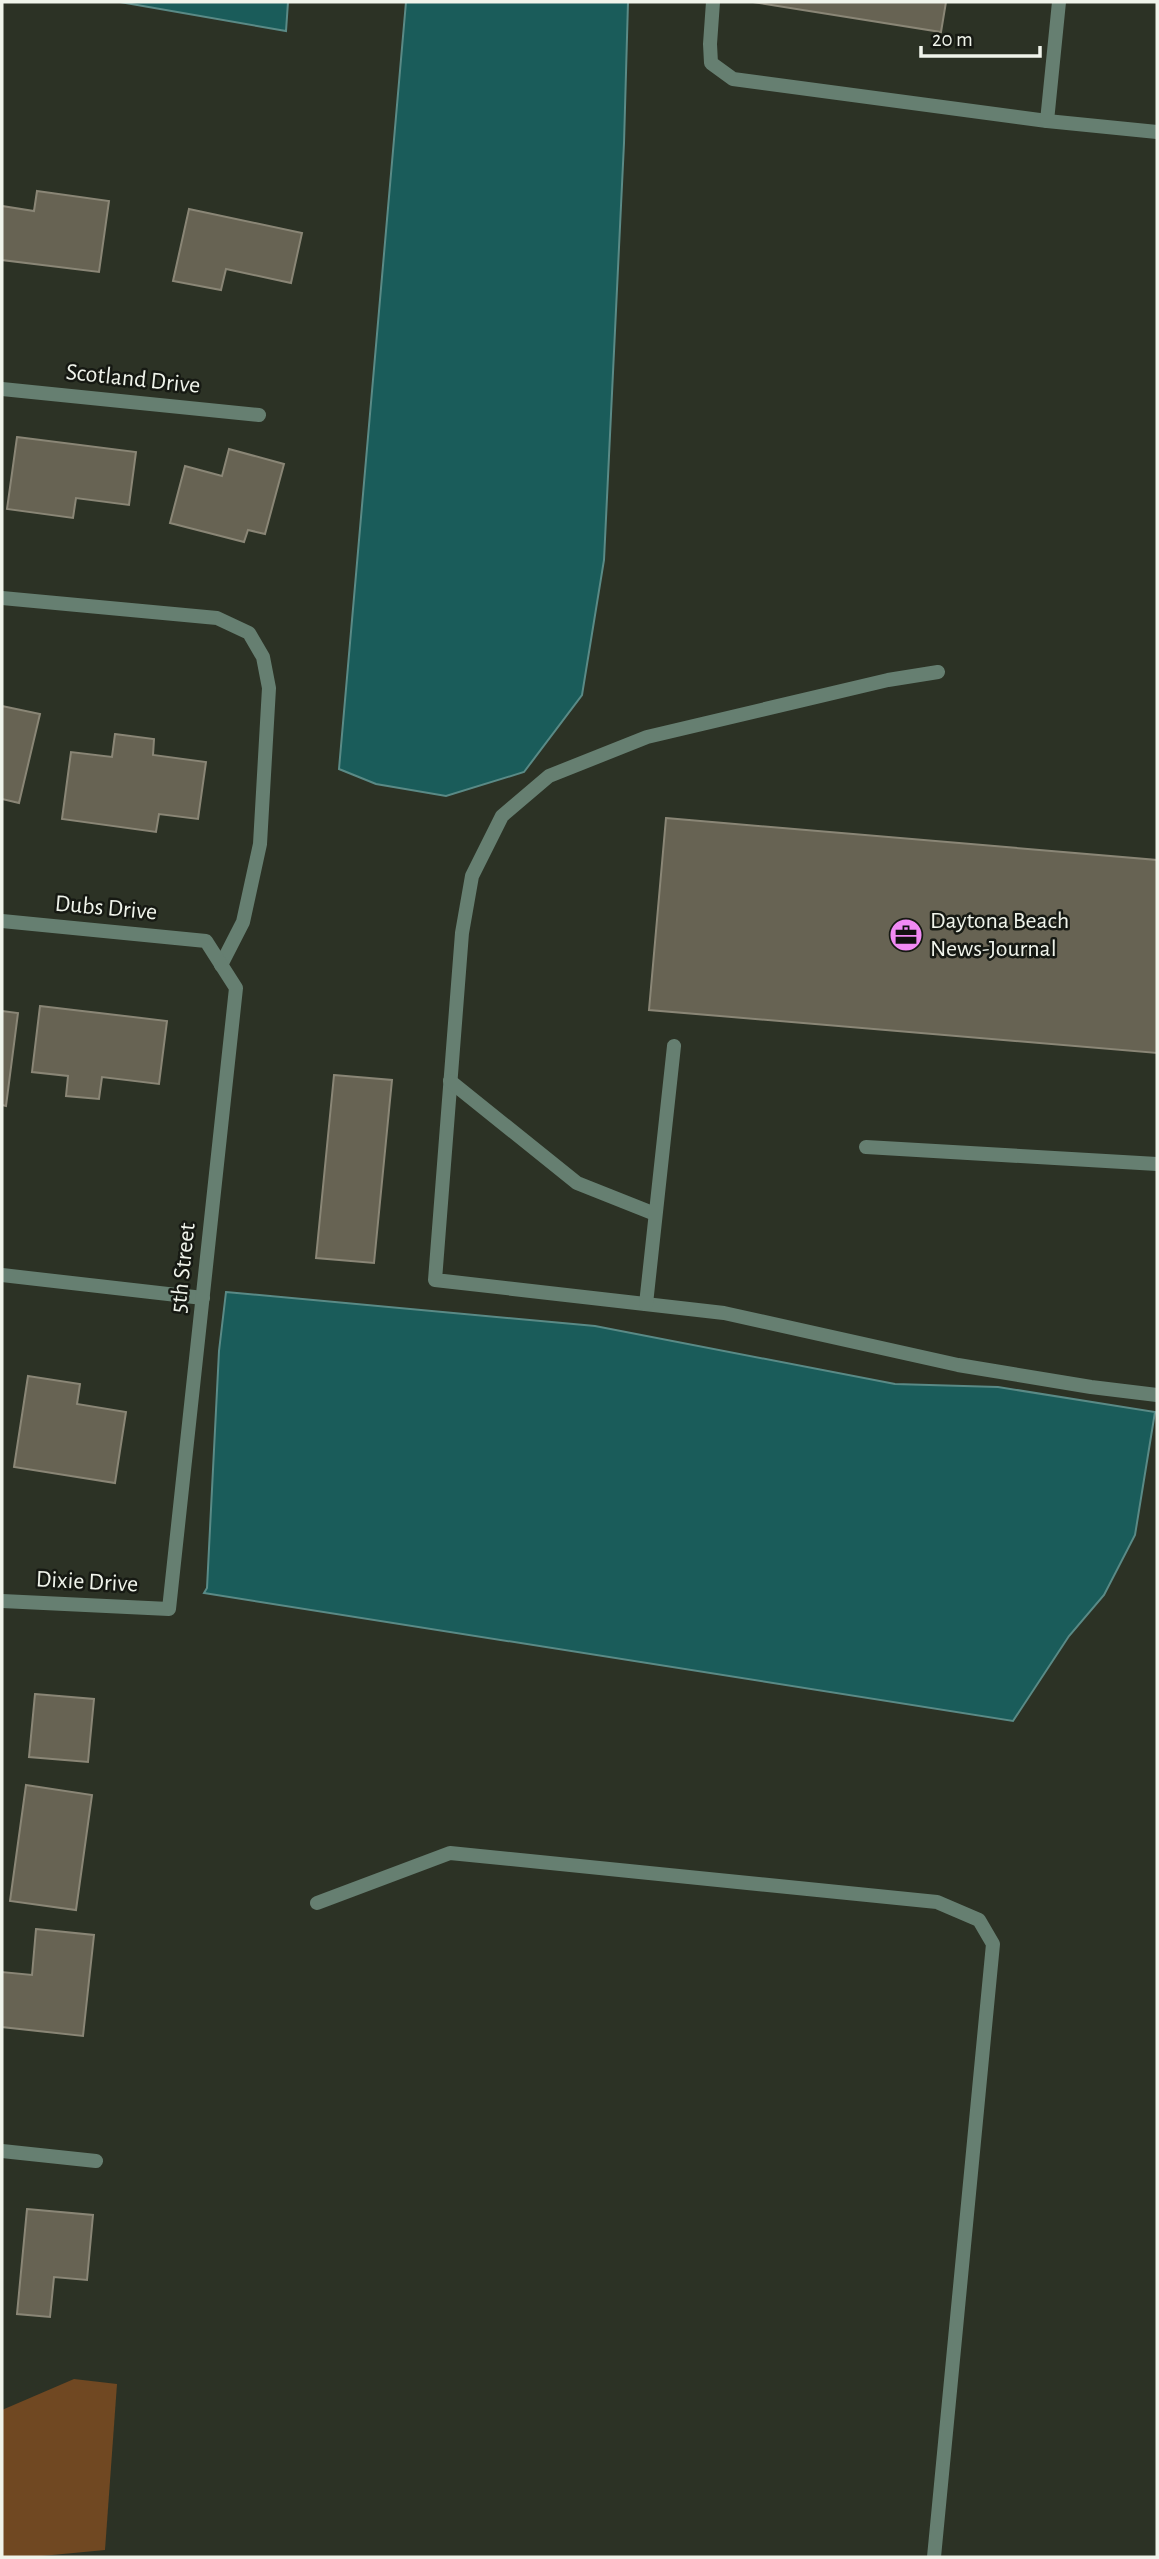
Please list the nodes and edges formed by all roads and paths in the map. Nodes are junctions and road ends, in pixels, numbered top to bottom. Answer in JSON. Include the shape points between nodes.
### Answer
{"nodes":[{"id":1,"x":713,"y":2,"type":"edge"},
{"id":2,"x":1059,"y":2,"type":"edge"},
{"id":3,"x":1046,"y":121,"type":"junction"},
{"id":4,"x":1157,"y":132,"type":"edge"},
{"id":5,"x":2,"y":389,"type":"edge"},
{"id":6,"x":259,"y":415,"type":"dead end"},
{"id":7,"x":2,"y":598,"type":"edge"},
{"id":8,"x":938,"y":672,"type":"dead end"},
{"id":9,"x":2,"y":921,"type":"edge"},
{"id":10,"x":206,"y":941,"type":"joint"},
{"id":11,"x":221,"y":965,"type":"junction"},
{"id":12,"x":674,"y":1046,"type":"dead end"},
{"id":13,"x":450,"y":1081,"type":"junction"},
{"id":14,"x":866,"y":1147,"type":"dead end"},
{"id":15,"x":1157,"y":1164,"type":"edge"},
{"id":16,"x":655,"y":1214,"type":"junction"},
{"id":17,"x":2,"y":1275,"type":"edge"},
{"id":18,"x":203,"y":1297,"type":"junction"},
{"id":19,"x":646,"y":1304,"type":"junction"},
{"id":20,"x":1157,"y":1395,"type":"edge"},
{"id":21,"x":2,"y":1601,"type":"edge"},
{"id":22,"x":169,"y":1609,"type":"joint"},
{"id":23,"x":317,"y":1903,"type":"dead end"},
{"id":24,"x":2,"y":2151,"type":"edge"},
{"id":25,"x":96,"y":2161,"type":"dead end"},
{"id":26,"x":934,"y":2557,"type":"edge"}],
"edges":[{"from":1,"to":3,"type":"street","via":[[711,63],[733,79]]},
{"from":2,"to":3,"type":"street"},
{"from":3,"to":4,"type":"street"},
{"from":5,"to":6,"type":"street","name":"Scotland Drive"},
{"from":7,"to":11,"type":"street","via":[[218,618],[249,633],[263,657],[269,688],[260,844],[243,922]]},
{"from":8,"to":13,"type":"street","via":[[647,737],[549,776],[502,816],[472,876],[462,933]]},
{"from":9,"to":10,"type":"street","name":"Dubs Drive"},
{"from":10,"to":11,"type":"street","name":"5th Street"},
{"from":11,"to":18,"type":"street","name":"5th Street","via":[[236,988]]},
{"from":12,"to":16,"type":"street"},
{"from":13,"to":16,"type":"street","via":[[577,1183]]},
{"from":13,"to":19,"type":"street","via":[[435,1280]]},
{"from":14,"to":15,"type":"street"},
{"from":16,"to":19,"type":"street"},
{"from":17,"to":18,"type":"street"},
{"from":18,"to":22,"type":"street","name":"5th Street"},
{"from":19,"to":20,"type":"street","via":[[724,1313],[958,1365]]},
{"from":21,"to":22,"type":"street","name":"Dixie Drive"},
{"from":23,"to":26,"type":"street","via":[[450,1853],[937,1902],[979,1920],[993,1944]]},
{"from":24,"to":25,"type":"street"}]}
